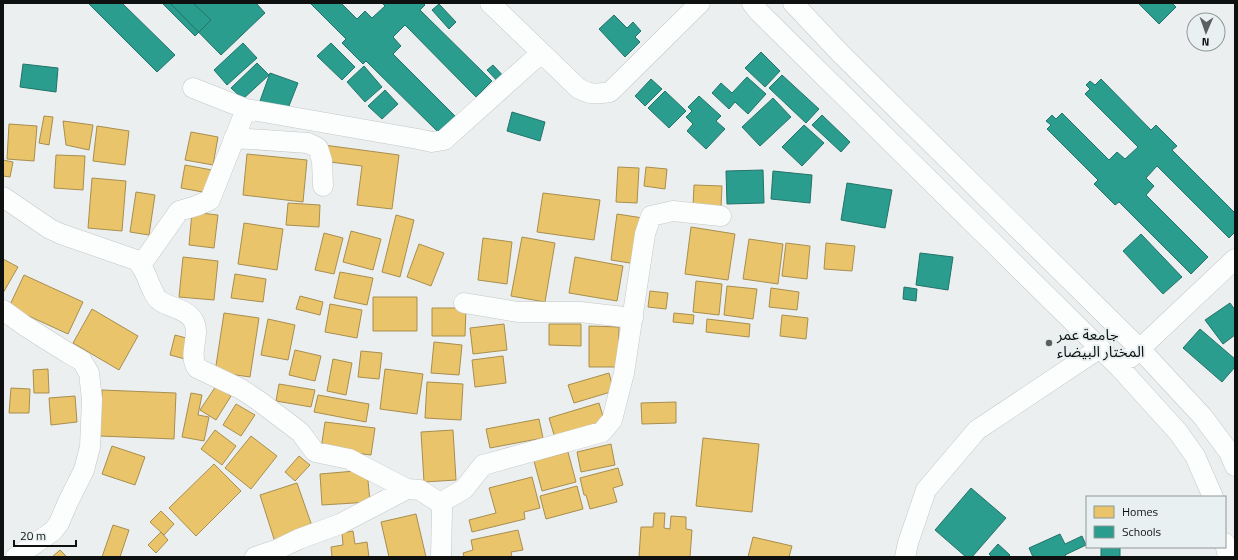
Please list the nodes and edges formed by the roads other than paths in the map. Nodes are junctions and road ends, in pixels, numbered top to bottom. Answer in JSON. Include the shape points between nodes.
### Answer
{"nodes":[{"id":1,"x":490,"y":3,"type":"edge"},
{"id":2,"x":700,"y":3,"type":"edge"},
{"id":3,"x":752,"y":3,"type":"edge"},
{"id":4,"x":793,"y":3,"type":"edge"},
{"id":5,"x":542,"y":53,"type":"junction"},
{"id":6,"x":193,"y":88,"type":"dead end"},
{"id":7,"x":246,"y":108,"type":"junction"},
{"id":8,"x":234,"y":138,"type":"junction"},
{"id":9,"x":323,"y":186,"type":"dead end"},
{"id":10,"x":3,"y":197,"type":"edge"},
{"id":11,"x":721,"y":216,"type":"dead end"},
{"id":12,"x":1235,"y":259,"type":"edge"},
{"id":13,"x":141,"y":265,"type":"junction"},
{"id":14,"x":464,"y":303,"type":"dead end"},
{"id":15,"x":3,"y":310,"type":"edge"},
{"id":16,"x":633,"y":318,"type":"junction"},
{"id":17,"x":1100,"y":348,"type":"junction"},
{"id":18,"x":1140,"y":349,"type":"junction"},
{"id":19,"x":1120,"y":368,"type":"junction"},
{"id":20,"x":1235,"y":466,"type":"edge"},
{"id":21,"x":407,"y":489,"type":"junction"},
{"id":22,"x":1213,"y":496,"type":"edge"},
{"id":23,"x":440,"y":503,"type":"junction"},
{"id":24,"x":276,"y":554,"type":"edge"},
{"id":25,"x":16,"y":557,"type":"edge"},
{"id":26,"x":255,"y":557,"type":"edge"},
{"id":27,"x":441,"y":557,"type":"edge"},
{"id":28,"x":905,"y":557,"type":"edge"}],
"edges":[{"from":1,"to":5,"type":"street"},
{"from":2,"to":5,"type":"street","via":[[610,92],[586,93]]},
{"from":3,"to":17,"type":"street"},
{"from":4,"to":18,"type":"street","via":[[847,60]]},
{"from":5,"to":7,"type":"street","via":[[444,140],[432,142]]},
{"from":6,"to":7,"type":"street"},
{"from":7,"to":8,"type":"street"},
{"from":8,"to":9,"type":"street","via":[[308,143],[318,148],[322,161]]},
{"from":8,"to":13,"type":"street","via":[[210,200],[179,211]]},
{"from":10,"to":13,"type":"street","via":[[50,229],[133,258]]},
{"from":11,"to":16,"type":"street","via":[[674,211],[651,216],[645,234]]},
{"from":12,"to":18,"type":"street"},
{"from":13,"to":21,"type":"street","via":[[159,301],[193,318],[196,330],[194,360],[197,368],[241,389],[259,401],[300,432],[315,452],[349,459]]},
{"from":14,"to":16,"type":"street","via":[[518,312],[580,312]]},
{"from":15,"to":25,"type":"street","via":[[82,361],[89,373],[92,398],[90,447],[84,470],[59,523],[53,531]]},
{"from":16,"to":23,"type":"street","via":[[624,373],[612,420],[602,432],[483,465],[464,490]]},
{"from":17,"to":19,"type":"street"},
{"from":17,"to":28,"type":"street","via":[[977,430],[926,490]]},
{"from":18,"to":19,"type":"street"},
{"from":18,"to":20,"type":"street","via":[[1204,417],[1229,452]]},
{"from":19,"to":22,"type":"street","via":[[1178,432],[1195,456]]},
{"from":21,"to":23,"type":"street","via":[[420,490]]},
{"from":21,"to":24,"type":"street","via":[[340,524],[299,539]]},
{"from":23,"to":27,"type":"street"},
{"from":24,"to":26,"type":"street"}]}
